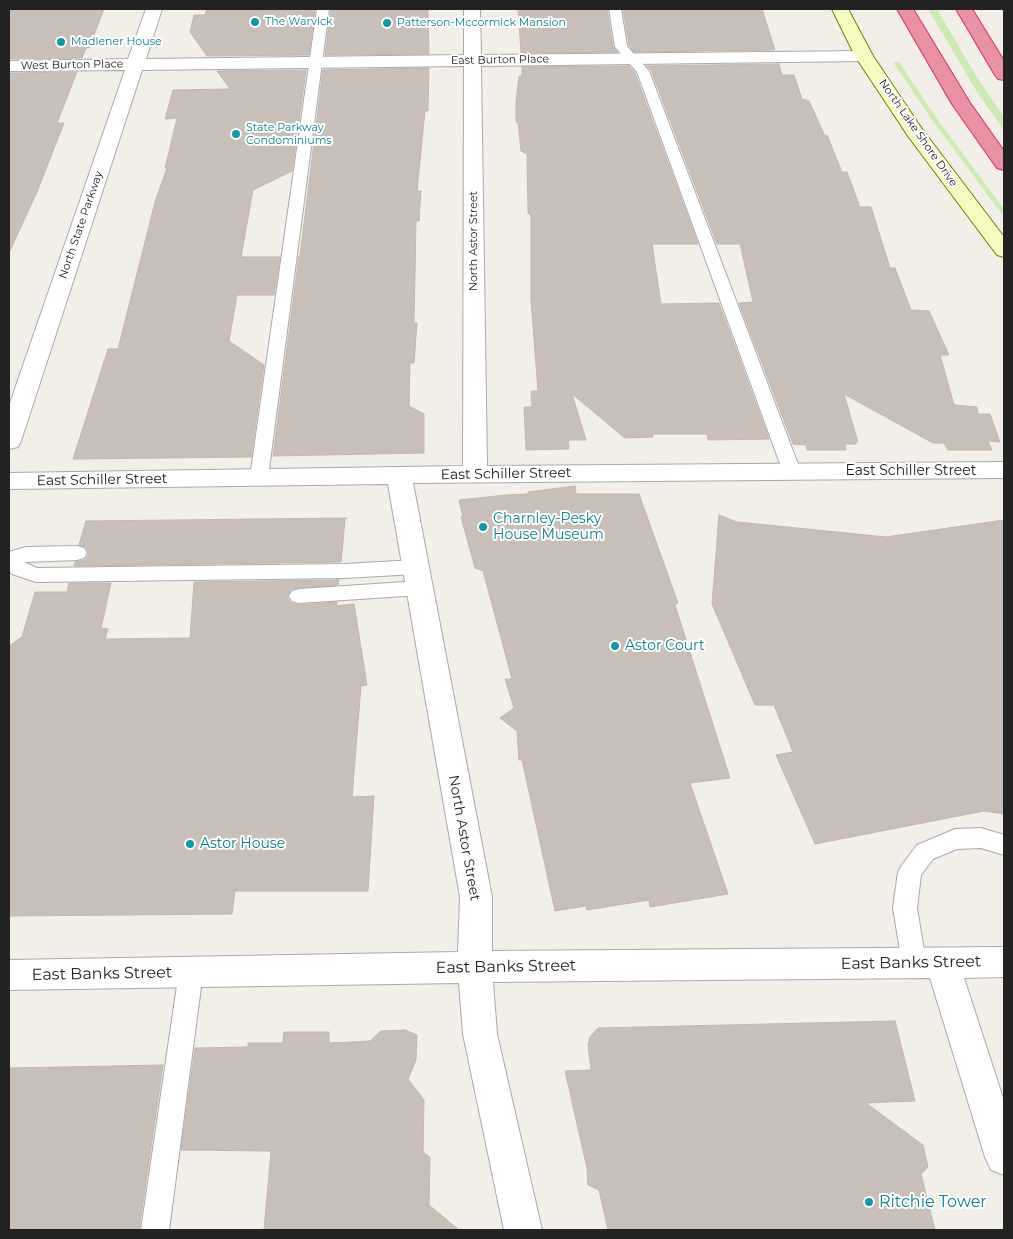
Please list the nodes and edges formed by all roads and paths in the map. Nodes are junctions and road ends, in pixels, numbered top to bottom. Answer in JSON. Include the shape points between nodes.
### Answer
{"nodes":[{"id":1,"x":154,"y":9,"type":"edge"},
{"id":2,"x":323,"y":9,"type":"edge"},
{"id":3,"x":472,"y":9,"type":"edge"},
{"id":4,"x":615,"y":9,"type":"edge"},
{"id":5,"x":840,"y":9,"type":"edge"},
{"id":6,"x":905,"y":9,"type":"edge"},
{"id":7,"x":964,"y":9,"type":"edge"},
{"id":8,"x":864,"y":56,"type":"junction"},
{"id":9,"x":632,"y":59,"type":"junction"},
{"id":10,"x":473,"y":60,"type":"junction"},
{"id":11,"x":316,"y":62,"type":"junction"},
{"id":12,"x":135,"y":64,"type":"junction"},
{"id":13,"x":9,"y":66,"type":"edge"},
{"id":14,"x":1004,"y":75,"type":"edge"},
{"id":15,"x":1004,"y":164,"type":"edge"},
{"id":16,"x":1004,"y":251,"type":"edge"},
{"id":17,"x":9,"y":441,"type":"edge"},
{"id":18,"x":1004,"y":470,"type":"edge"},
{"id":19,"x":792,"y":472,"type":"junction"},
{"id":20,"x":475,"y":474,"type":"junction"},
{"id":21,"x":399,"y":475,"type":"junction"},
{"id":22,"x":259,"y":477,"type":"junction"},
{"id":23,"x":9,"y":481,"type":"edge"},
{"id":24,"x":77,"y":553,"type":"dead end"},
{"id":25,"x":9,"y":559,"type":"edge"},
{"id":26,"x":418,"y":577,"type":"junction"},
{"id":27,"x":299,"y":596,"type":"dead end"},
{"id":28,"x":1004,"y":845,"type":"edge"},
{"id":29,"x":1004,"y":962,"type":"edge"},
{"id":30,"x":928,"y":963,"type":"junction"},
{"id":31,"x":475,"y":967,"type":"junction"},
{"id":32,"x":191,"y":972,"type":"junction"},
{"id":33,"x":9,"y":975,"type":"edge"},
{"id":34,"x":1004,"y":1157,"type":"edge"},
{"id":35,"x":155,"y":1230,"type":"edge"},
{"id":36,"x":523,"y":1230,"type":"edge"}],
"edges":[{"from":1,"to":12,"type":"street","name":"North State Parkway"},
{"from":2,"to":11,"type":"lane"},
{"from":3,"to":10,"type":"street","name":"North Astor Street"},
{"from":4,"to":9,"type":"lane","via":[[621,47]]},
{"from":5,"to":8,"type":"main road","name":"North Lake Shore Drive"},
{"from":6,"to":15,"type":"highway","via":[[961,104]]},
{"from":7,"to":14,"type":"highway"},
{"from":8,"to":9,"type":"street","name":"East Burton Place"},
{"from":8,"to":16,"type":"main road","name":"North Lake Shore Drive","via":[[915,132]]},
{"from":9,"to":10,"type":"street","name":"East Burton Place"},
{"from":9,"to":19,"type":"lane","via":[[643,71]]},
{"from":10,"to":11,"type":"street","name":"East Burton Place"},
{"from":10,"to":20,"type":"street","name":"North Astor Street"},
{"from":11,"to":12,"type":"street","name":"East Burton Place"},
{"from":11,"to":22,"type":"lane"},
{"from":12,"to":13,"type":"street","name":"West Burton Place"},
{"from":12,"to":17,"type":"street","name":"North State Parkway"},
{"from":18,"to":19,"type":"street","name":"East Schiller Street"},
{"from":19,"to":20,"type":"street","name":"East Schiller Street"},
{"from":20,"to":21,"type":"street","name":"East Schiller Street"},
{"from":21,"to":22,"type":"street","name":"East Schiller Street"},
{"from":21,"to":26,"type":"street","name":"North Astor Street"},
{"from":22,"to":23,"type":"street","name":"East Schiller Street"},
{"from":24,"to":25,"type":"lane","via":[[26,554]]},
{"from":25,"to":26,"type":"lane","via":[[19,569],[36,575],[344,571]]},
{"from":26,"to":27,"type":"lane"},
{"from":26,"to":31,"type":"street","name":"North Astor Street","via":[[476,897]]},
{"from":28,"to":30,"type":"lane","via":[[981,838],[955,839],[925,852],[910,872],[905,908]]},
{"from":29,"to":30,"type":"street","name":"East Banks Street"},
{"from":30,"to":31,"type":"street","name":"East Banks Street"},
{"from":30,"to":34,"type":"street"},
{"from":31,"to":32,"type":"street","name":"East Banks Street"},
{"from":31,"to":36,"type":"street","name":"North Astor Street","via":[[480,1034]]},
{"from":32,"to":33,"type":"street","name":"East Banks Street"},
{"from":32,"to":35,"type":"lane"}]}
